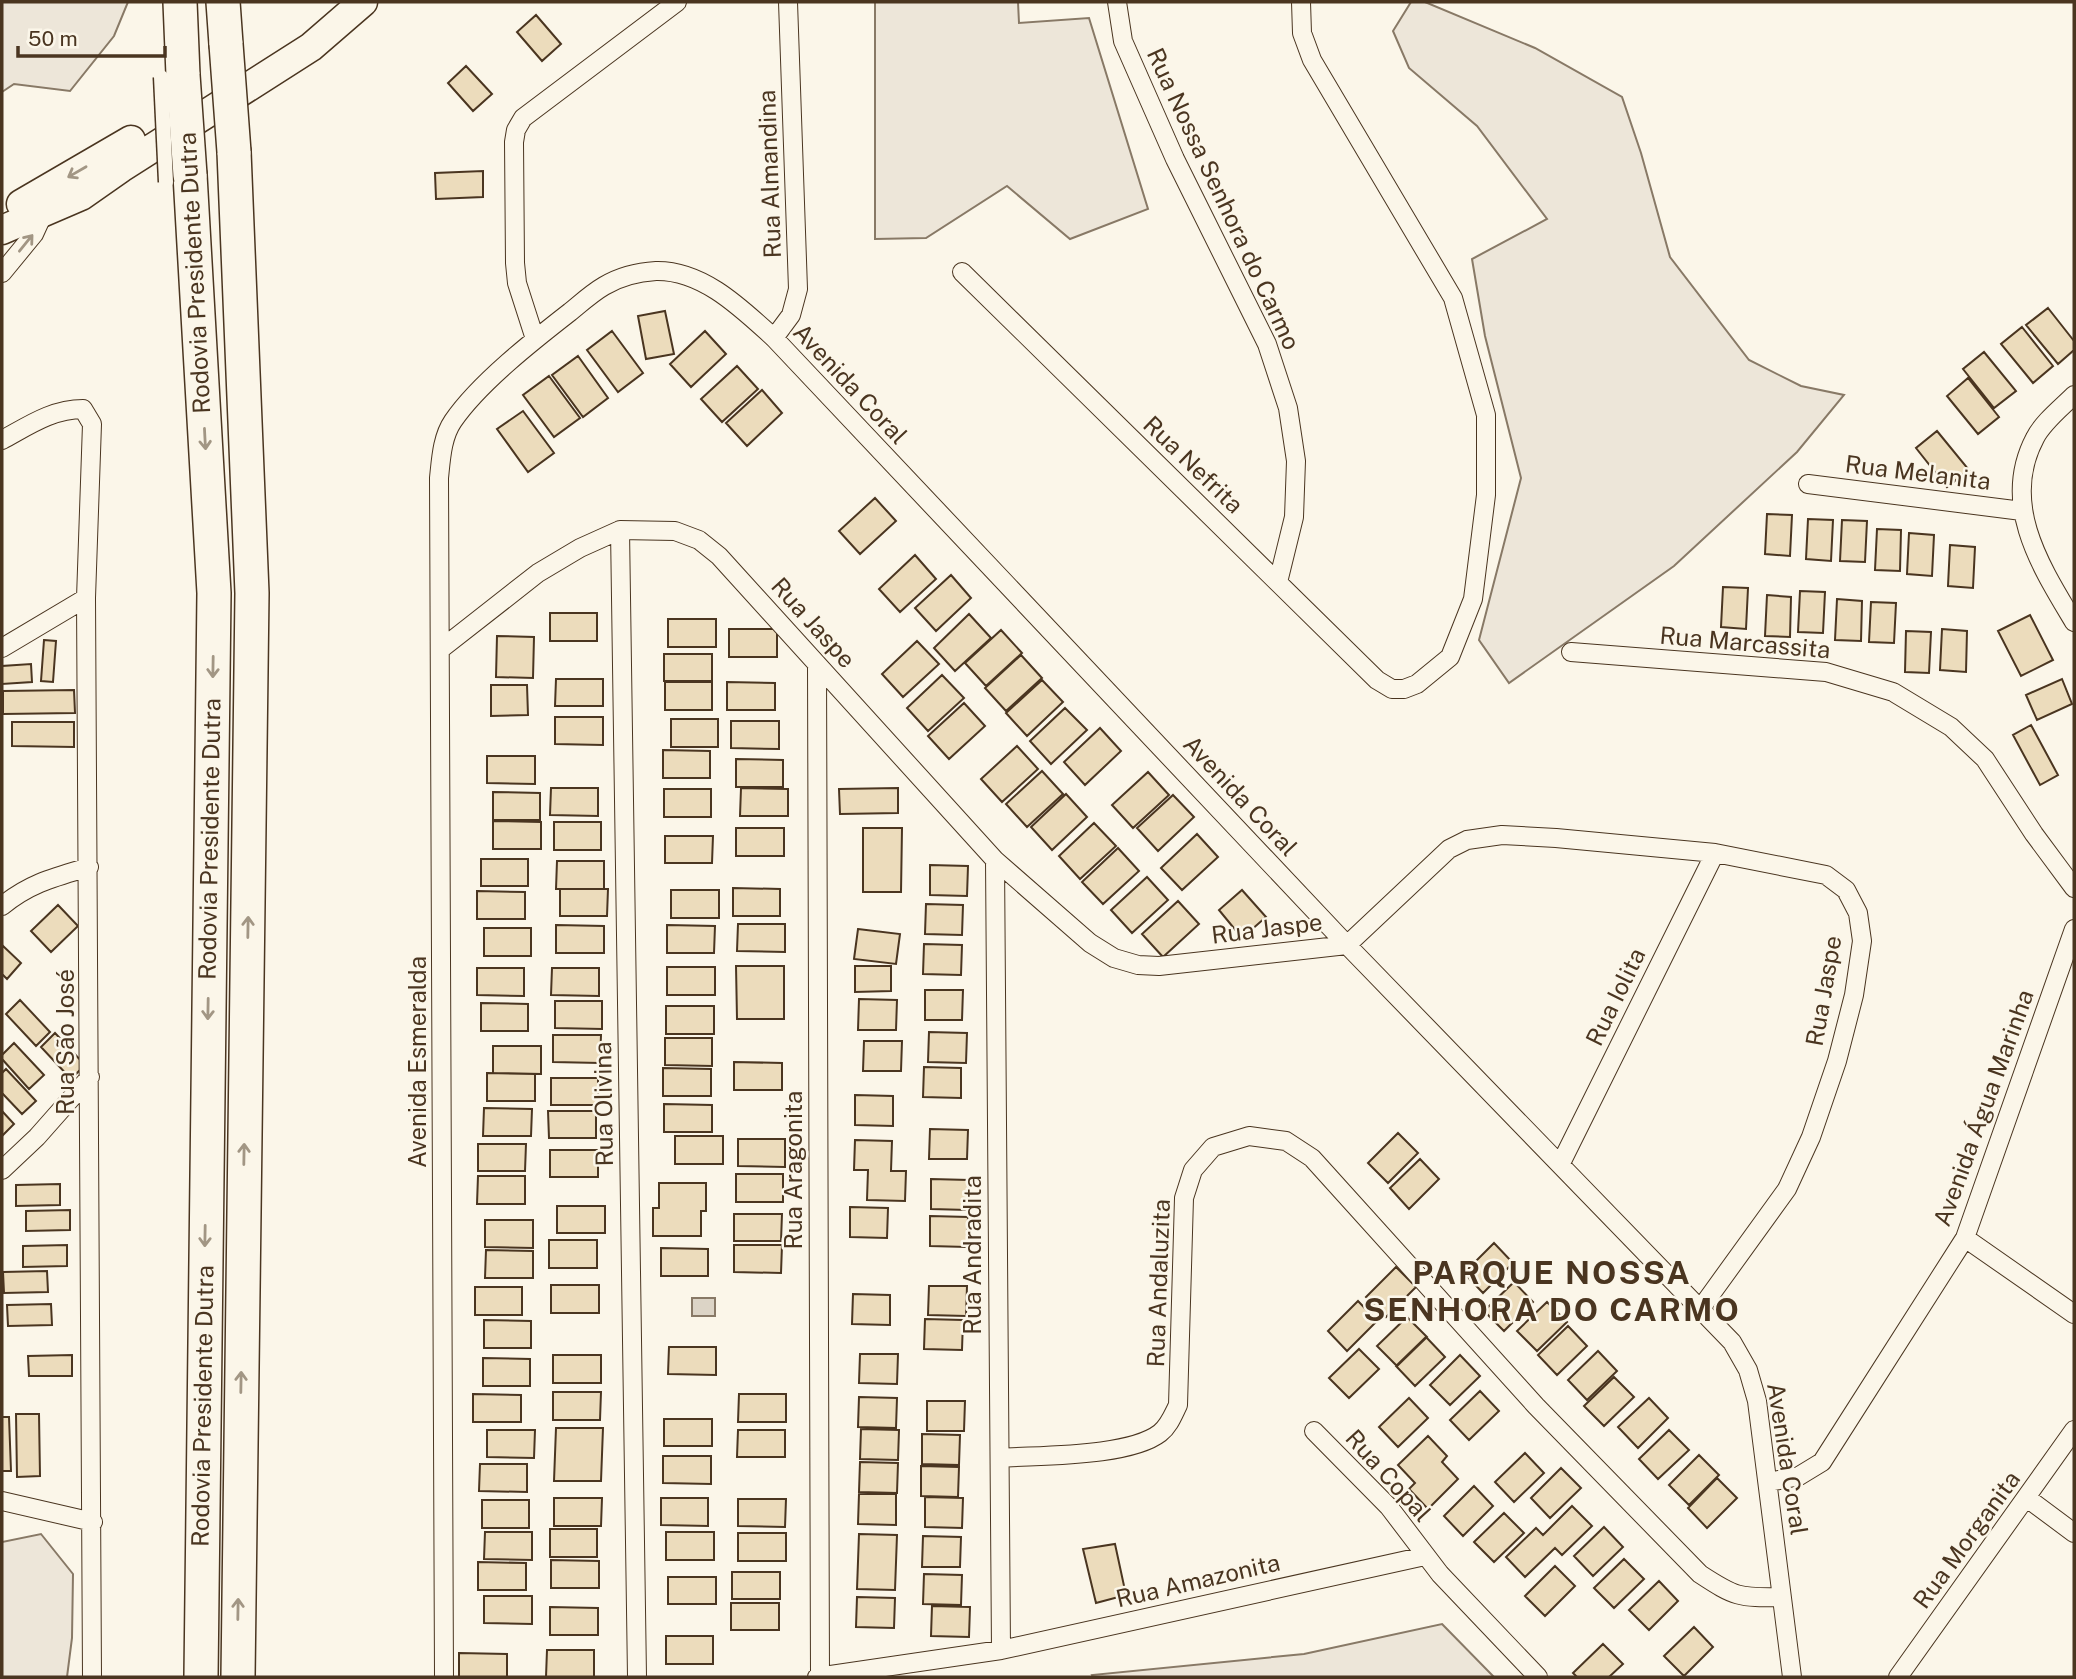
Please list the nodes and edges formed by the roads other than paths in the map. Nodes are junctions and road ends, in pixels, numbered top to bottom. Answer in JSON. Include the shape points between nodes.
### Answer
{"nodes":[{"id":1,"x":180,"y":2,"type":"edge"},
{"id":2,"x":223,"y":2,"type":"edge"},
{"id":3,"x":340,"y":2,"type":"edge"},
{"id":4,"x":363,"y":2,"type":"edge"},
{"id":5,"x":677,"y":2,"type":"edge"},
{"id":6,"x":788,"y":2,"type":"edge"},
{"id":7,"x":1117,"y":2,"type":"edge"},
{"id":8,"x":1301,"y":2,"type":"edge"},
{"id":9,"x":45,"y":200,"type":"junction"},
{"id":10,"x":2,"y":214,"type":"edge"},
{"id":11,"x":2,"y":230,"type":"edge"},
{"id":12,"x":962,"y":272,"type":"dead end"},
{"id":13,"x":2,"y":273,"type":"edge"},
{"id":14,"x":774,"y":338,"type":"junction"},
{"id":15,"x":535,"y":339,"type":"junction"},
{"id":16,"x":2074,"y":395,"type":"edge"},
{"id":17,"x":2,"y":440,"type":"edge"},
{"id":18,"x":443,"y":448,"type":"joint"},
{"id":19,"x":1808,"y":484,"type":"dead end"},
{"id":20,"x":2022,"y":511,"type":"junction"},
{"id":21,"x":621,"y":530,"type":"junction"},
{"id":22,"x":1278,"y":582,"type":"junction"},
{"id":23,"x":86,"y":598,"type":"junction"},
{"id":24,"x":2074,"y":622,"type":"edge"},
{"id":25,"x":2,"y":648,"type":"edge"},
{"id":26,"x":441,"y":649,"type":"junction"},
{"id":27,"x":1572,"y":652,"type":"dead end"},
{"id":28,"x":817,"y":664,"type":"junction"},
{"id":29,"x":1715,"y":853,"type":"junction"},
{"id":30,"x":995,"y":860,"type":"junction"},
{"id":31,"x":89,"y":867,"type":"junction"},
{"id":32,"x":2074,"y":887,"type":"edge"},
{"id":33,"x":2,"y":906,"type":"edge"},
{"id":34,"x":2074,"y":929,"type":"edge"},
{"id":35,"x":1347,"y":945,"type":"junction"},
{"id":36,"x":90,"y":1077,"type":"junction"},
{"id":37,"x":1561,"y":1163,"type":"junction"},
{"id":38,"x":2,"y":1170,"type":"edge"},
{"id":39,"x":1965,"y":1238,"type":"junction"},
{"id":40,"x":1701,"y":1308,"type":"junction"},
{"id":41,"x":2074,"y":1314,"type":"edge"},
{"id":42,"x":2074,"y":1430,"type":"edge"},
{"id":43,"x":1314,"y":1431,"type":"dead end"},
{"id":44,"x":1000,"y":1458,"type":"junction"},
{"id":45,"x":1769,"y":1482,"type":"junction"},
{"id":46,"x":2027,"y":1498,"type":"junction"},
{"id":47,"x":2,"y":1501,"type":"edge"},
{"id":48,"x":93,"y":1522,"type":"junction"},
{"id":49,"x":2074,"y":1533,"type":"edge"},
{"id":50,"x":1425,"y":1556,"type":"junction"},
{"id":51,"x":1781,"y":1597,"type":"junction"},
{"id":52,"x":1001,"y":1650,"type":"junction"},
{"id":53,"x":93,"y":1677,"type":"edge"},
{"id":54,"x":201,"y":1677,"type":"edge"},
{"id":55,"x":238,"y":1677,"type":"edge"},
{"id":56,"x":444,"y":1677,"type":"edge"},
{"id":57,"x":637,"y":1677,"type":"edge"},
{"id":58,"x":818,"y":1677,"type":"edge"},
{"id":59,"x":1538,"y":1677,"type":"edge"},
{"id":60,"x":1792,"y":1677,"type":"edge"},
{"id":61,"x":1898,"y":1677,"type":"edge"}],
"edges":[{"from":1,"to":54,"type":"highway","name":"Rodovia Presidente Dutra","one_way":true,"bridge":true,"via":[[172,76],[214,593]]},
{"from":55,"to":2,"type":"highway","name":"Rodovia Presidente Dutra","one_way":true,"bridge":true,"via":[[252,593],[234,152]]},
{"from":3,"to":9,"type":"main road","one_way":true,"via":[[277,49]]},
{"from":4,"to":9,"type":"main road","via":[[311,47],[81,196]]},
{"from":5,"to":15,"type":"street","via":[[523,118],[516,130],[515,263]]},
{"from":6,"to":14,"type":"street","name":"Rua Almandina","via":[[799,289],[791,316]]},
{"from":7,"to":22,"type":"street","name":"Rua Nossa Senhora do Carmo","via":[[1123,41],[1175,159],[1267,344],[1288,408],[1296,461],[1294,517]]},
{"from":8,"to":22,"type":"street","name":"Rua Nefrita","via":[[1302,33],[1312,60],[1453,298],[1486,415],[1486,495],[1474,599],[1450,657],[1417,684],[1392,689],[1377,680]]},
{"from":9,"to":10,"type":"main road"},
{"from":9,"to":11,"type":"main road"},
{"from":13,"to":9,"type":"street","one_way":true,"via":[[34,234]]},
{"from":12,"to":22,"type":"street","name":"Rua Nefrita"},
{"from":14,"to":15,"type":"street","name":"Avenida Coral","via":[[717,290],[685,276],[657,271],[604,286]]},
{"from":14,"to":35,"type":"street","name":"Avenida Coral"},
{"from":15,"to":18,"type":"street","name":"Avenida Coral","via":[[468,401],[451,423]]},
{"from":16,"to":20,"type":"street","via":[[2035,438],[2023,470]]},
{"from":17,"to":23,"type":"street","name":"Rua São José","via":[[67,409],[83,409],[92,424]]},
{"from":18,"to":26,"type":"street","name":"Avenida Esmeralda","via":[[439,478]]},
{"from":19,"to":20,"type":"street","name":"Rua Melanita"},
{"from":20,"to":24,"type":"street","via":[[2032,547]]},
{"from":21,"to":26,"type":"street","name":"Rua Jaspe","via":[[538,573]]},
{"from":21,"to":28,"type":"street","name":"Rua Jaspe","via":[[676,531],[699,540]]},
{"from":21,"to":57,"type":"street","name":"Rua Olivina"},
{"from":23,"to":25,"type":"street"},
{"from":23,"to":31,"type":"street","name":"Rua São José"},
{"from":26,"to":56,"type":"street","name":"Avenida Esmeralda"},
{"from":27,"to":32,"type":"street","name":"Rua Marcassita","via":[[1826,672],[1893,692],[1951,727],[1985,759]]},
{"from":28,"to":30,"type":"street","name":"Rua Jaspe"},
{"from":28,"to":58,"type":"street","name":"Rua Aragonita"},
{"from":29,"to":35,"type":"street","name":"Rua Jaspe","via":[[1502,835],[1467,840],[1449,849]]},
{"from":29,"to":37,"type":"street","name":"Rua Iolita"},
{"from":29,"to":40,"type":"street","name":"Rua Jaspe","via":[[1826,875],[1846,890],[1858,914],[1861,941],[1844,1035],[1811,1137],[1787,1189]]},
{"from":30,"to":35,"type":"street","name":"Rua Jaspe","via":[[1090,943],[1114,958],[1138,965]]},
{"from":30,"to":44,"type":"street","name":"Rua Andradita"},
{"from":31,"to":33,"type":"street","via":[[42,880]]},
{"from":31,"to":36,"type":"street","name":"Rua São José"},
{"from":34,"to":39,"type":"street","name":"Avenida Água Marinha"},
{"from":35,"to":37,"type":"street","name":"Avenida Coral"},
{"from":36,"to":38,"type":"street"},
{"from":36,"to":48,"type":"street","name":"Rua São José"},
{"from":37,"to":40,"type":"street","name":"Avenida Coral"},
{"from":39,"to":41,"type":"street"},
{"from":39,"to":45,"type":"street","name":"Avenida Água Marinha","via":[[1822,1462],[1799,1476]]},
{"from":40,"to":45,"type":"street","name":"Avenida Coral","via":[[1732,1342],[1748,1370]]},
{"from":42,"to":46,"type":"street","name":"Rua Morganita"},
{"from":43,"to":50,"type":"street","name":"Rua Copal","via":[[1389,1507]]},
{"from":44,"to":51,"type":"street","name":"Rua Andaluzita","via":[[1119,1449],[1161,1432],[1178,1405],[1184,1198],[1193,1170],[1213,1147],[1249,1136],[1286,1141],[1312,1158],[1536,1406],[1700,1574],[1744,1598]]},
{"from":44,"to":52,"type":"street","name":"Rua Andradita"},
{"from":45,"to":51,"type":"street","name":"Avenida Coral"},
{"from":46,"to":49,"type":"street"},
{"from":46,"to":61,"type":"street","name":"Rua Morganita"},
{"from":47,"to":48,"type":"street"},
{"from":48,"to":53,"type":"street","name":"Rua São José"},
{"from":50,"to":52,"type":"street","name":"Rua Amazonita"},
{"from":50,"to":59,"type":"street"},
{"from":51,"to":60,"type":"street","name":"Avenida Coral"},
{"from":52,"to":58,"type":"street","name":"Rua Amazonita"}]}
